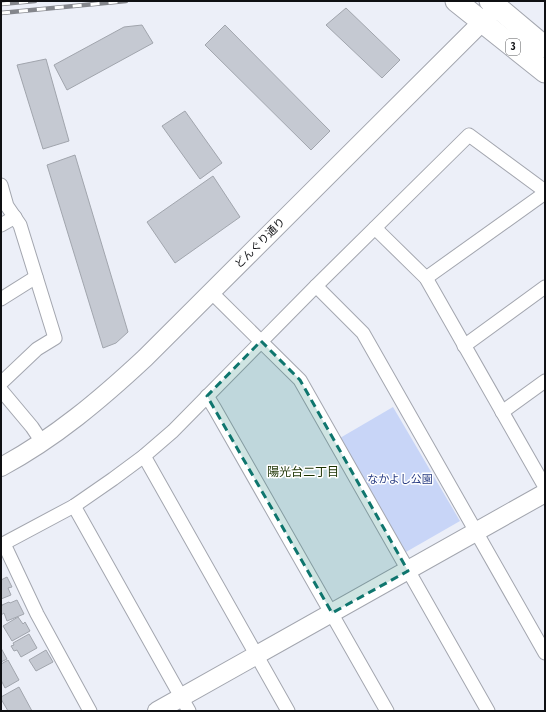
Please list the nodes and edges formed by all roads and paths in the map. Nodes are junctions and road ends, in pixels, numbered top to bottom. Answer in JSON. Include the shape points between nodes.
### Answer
{"nodes":[{"id":1,"x":456,"y":1,"type":"edge"},
{"id":2,"x":496,"y":3,"type":"edge"},
{"id":3,"x":482,"y":22,"type":"junction"},
{"id":4,"x":545,"y":47,"type":"edge"},
{"id":5,"x":545,"y":72,"type":"edge"},
{"id":6,"x":1,"y":185,"type":"edge"},
{"id":7,"x":545,"y":192,"type":"edge"},
{"id":8,"x":14,"y":217,"type":"junction"},
{"id":9,"x":1,"y":225,"type":"edge"},
{"id":10,"x":375,"y":228,"type":"junction"},
{"id":11,"x":36,"y":278,"type":"junction"},
{"id":12,"x":426,"y":278,"type":"junction"},
{"id":13,"x":316,"y":286,"type":"junction"},
{"id":14,"x":545,"y":287,"type":"edge"},
{"id":15,"x":211,"y":292,"type":"junction"},
{"id":16,"x":1,"y":299,"type":"edge"},
{"id":17,"x":262,"y":341,"type":"junction"},
{"id":18,"x":464,"y":346,"type":"junction"},
{"id":19,"x":545,"y":382,"type":"edge"},
{"id":20,"x":1,"y":383,"type":"edge"},
{"id":21,"x":1,"y":390,"type":"edge"},
{"id":22,"x":207,"y":396,"type":"junction"},
{"id":23,"x":502,"y":412,"type":"junction"},
{"id":24,"x":42,"y":442,"type":"junction"},
{"id":25,"x":144,"y":456,"type":"junction"},
{"id":26,"x":1,"y":467,"type":"edge"},
{"id":27,"x":545,"y":487,"type":"edge"},
{"id":28,"x":545,"y":493,"type":"edge"},
{"id":29,"x":74,"y":506,"type":"junction"},
{"id":30,"x":476,"y":531,"type":"junction"},
{"id":31,"x":3,"y":545,"type":"edge"},
{"id":32,"x":408,"y":571,"type":"junction"},
{"id":33,"x":332,"y":613,"type":"junction"},
{"id":34,"x":545,"y":653,"type":"edge"},
{"id":35,"x":256,"y":656,"type":"junction"},
{"id":36,"x":185,"y":704,"type":"edge"},
{"id":37,"x":90,"y":711,"type":"edge"},
{"id":38,"x":158,"y":711,"type":"edge"},
{"id":39,"x":288,"y":711,"type":"edge"},
{"id":40,"x":387,"y":711,"type":"edge"},
{"id":41,"x":488,"y":711,"type":"edge"}],
"edges":[{"from":1,"to":3,"type":"main road","number":"3"},
{"from":2,"to":3,"type":"street","name":"どんぐり通り"},
{"from":2,"to":4,"type":"main road","number":"3"},
{"from":3,"to":5,"type":"main road","number":"3"},
{"from":3,"to":15,"type":"street","name":"どんぐり通り"},
{"from":6,"to":8,"type":"street","via":[[7,206]]},
{"from":7,"to":10,"type":"street","via":[[469,135]]},
{"from":7,"to":12,"type":"street"},
{"from":8,"to":9,"type":"street"},
{"from":8,"to":11,"type":"street","via":[[20,225]]},
{"from":10,"to":12,"type":"street"},
{"from":10,"to":13,"type":"street"},
{"from":11,"to":16,"type":"street"},
{"from":11,"to":20,"type":"street","via":[[55,338],[37,349]]},
{"from":12,"to":18,"type":"street"},
{"from":13,"to":17,"type":"street"},
{"from":13,"to":30,"type":"street","via":[[363,333]]},
{"from":14,"to":18,"type":"street"},
{"from":15,"to":17,"type":"street"},
{"from":15,"to":24,"type":"street","name":"どんぐり通り","via":[[110,390]]},
{"from":17,"to":22,"type":"street"},
{"from":17,"to":32,"type":"street","via":[[300,380]]},
{"from":18,"to":23,"type":"street"},
{"from":19,"to":23,"type":"street"},
{"from":21,"to":24,"type":"street"},
{"from":22,"to":25,"type":"street"},
{"from":22,"to":33,"type":"street"},
{"from":23,"to":27,"type":"street"},
{"from":24,"to":26,"type":"street","name":"どんぐり通り"},
{"from":25,"to":29,"type":"street"},
{"from":25,"to":35,"type":"street"},
{"from":28,"to":30,"type":"street"},
{"from":29,"to":31,"type":"street"},
{"from":29,"to":36,"type":"street"},
{"from":30,"to":32,"type":"street"},
{"from":30,"to":34,"type":"street"},
{"from":31,"to":37,"type":"street"},
{"from":32,"to":33,"type":"street"},
{"from":32,"to":41,"type":"street"},
{"from":33,"to":35,"type":"street"},
{"from":33,"to":40,"type":"street"},
{"from":35,"to":36,"type":"street"},
{"from":35,"to":39,"type":"street"},
{"from":36,"to":38,"type":"street"}]}
